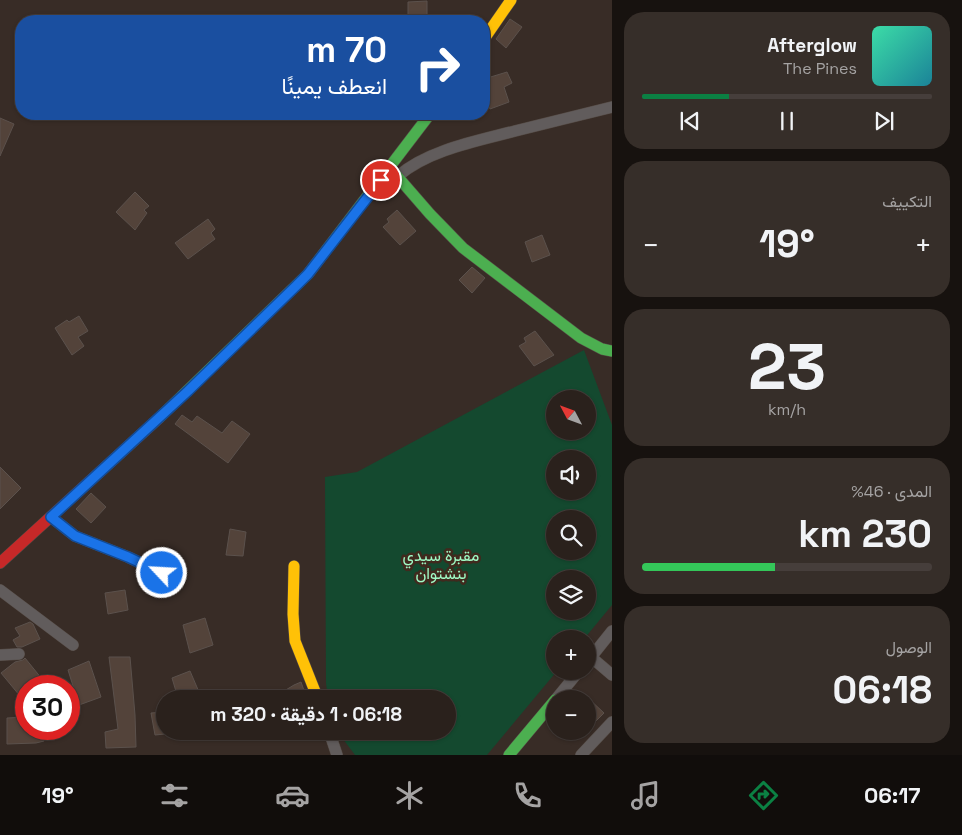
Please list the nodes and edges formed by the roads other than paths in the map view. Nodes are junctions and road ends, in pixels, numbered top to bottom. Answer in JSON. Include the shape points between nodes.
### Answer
{"nodes":[{"id":1,"x":511,"y":0,"type":"edge"},
{"id":2,"x":490,"y":30,"type":"edge"},
{"id":3,"x":612,"y":107,"type":"edge"},
{"id":4,"x":426,"y":120,"type":"edge"},
{"id":5,"x":394,"y":172,"type":"junction"},
{"id":6,"x":612,"y":351,"type":"edge"},
{"id":7,"x":51,"y":517,"type":"junction"},
{"id":8,"x":0,"y":564,"type":"edge"},
{"id":9,"x":294,"y":566,"type":"dead end"},
{"id":10,"x":162,"y":573,"type":"dead end"},
{"id":11,"x":0,"y":590,"type":"edge"},
{"id":12,"x":612,"y":631,"type":"edge"},
{"id":13,"x":73,"y":645,"type":"dead end"},
{"id":14,"x":596,"y":650,"type":"edge"},
{"id":15,"x":19,"y":654,"type":"dead end"},
{"id":16,"x":0,"y":656,"type":"edge"},
{"id":17,"x":596,"y":664,"type":"edge"},
{"id":18,"x":612,"y":675,"type":"edge"},
{"id":19,"x":572,"y":680,"type":"edge"},
{"id":20,"x":314,"y":690,"type":"edge"},
{"id":21,"x":563,"y":690,"type":"edge"},
{"id":22,"x":546,"y":711,"type":"edge"},
{"id":23,"x":612,"y":722,"type":"edge"},
{"id":24,"x":332,"y":740,"type":"edge"},
{"id":25,"x":337,"y":755,"type":"edge"},
{"id":26,"x":509,"y":755,"type":"edge"},
{"id":27,"x":581,"y":755,"type":"edge"}],
"edges":[{"from":1,"to":2,"type":"street"},
{"from":3,"to":5,"type":"street","via":[[489,138]]},
{"from":4,"to":5,"type":"street"},
{"from":5,"to":6,"type":"street","via":[[463,248],[581,338]]},
{"from":5,"to":7,"type":"street","via":[[308,274],[188,391]]},
{"from":7,"to":8,"type":"street"},
{"from":7,"to":10,"type":"street","via":[[75,536]]},
{"from":9,"to":20,"type":"street","via":[[294,641]]},
{"from":11,"to":13,"type":"street"},
{"from":12,"to":14,"type":"street"},
{"from":15,"to":16,"type":"street"},
{"from":17,"to":18,"type":"street"},
{"from":19,"to":21,"type":"street"},
{"from":22,"to":26,"type":"street"},
{"from":23,"to":27,"type":"street"},
{"from":24,"to":25,"type":"street"}]}
